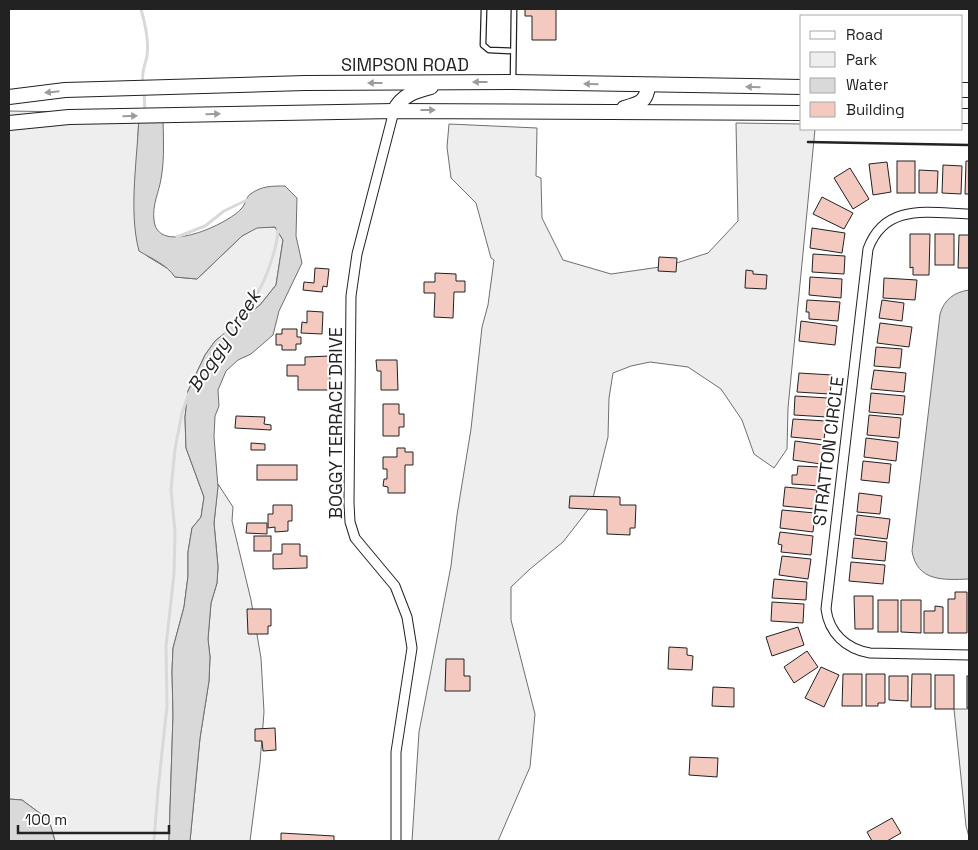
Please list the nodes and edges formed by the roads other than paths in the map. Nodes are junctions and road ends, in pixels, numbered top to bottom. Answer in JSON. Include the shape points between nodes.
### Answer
{"nodes":[{"id":1,"x":484,"y":9,"type":"edge"},
{"id":2,"x":514,"y":9,"type":"edge"},
{"id":3,"x":514,"y":51,"type":"junction"},
{"id":4,"x":459,"y":82,"type":"junction"},
{"id":5,"x":512,"y":82,"type":"junction"},
{"id":6,"x":648,"y":85,"type":"junction"},
{"id":7,"x":800,"y":87,"type":"edge"},
{"id":8,"x":9,"y":97,"type":"edge"},
{"id":9,"x":394,"y":110,"type":"junction"},
{"id":10,"x":608,"y":111,"type":"junction"},
{"id":11,"x":800,"y":113,"type":"edge"},
{"id":12,"x":9,"y":123,"type":"edge"},
{"id":13,"x":969,"y":214,"type":"edge"},
{"id":14,"x":969,"y":655,"type":"edge"},
{"id":15,"x":396,"y":841,"type":"edge"}],
"edges":[{"from":1,"to":3,"type":"lane","via":[[484,45],[489,50]]},
{"from":2,"to":3,"type":"lane"},
{"from":3,"to":5,"type":"lane"},
{"from":5,"to":4,"type":"main road","name":"SIMPSON ROAD","one_way":true},
{"from":4,"to":8,"type":"main road","name":"SIMPSON ROAD","one_way":true,"via":[[65,90]]},
{"from":4,"to":9,"type":"main road","via":[[418,90],[405,96]]},
{"from":6,"to":5,"type":"main road","name":"SIMPSON ROAD","one_way":true},
{"from":7,"to":6,"type":"main road","name":"SIMPSON ROAD","one_way":true},
{"from":6,"to":10,"type":"main road","via":[[645,98],[640,102]]},
{"from":9,"to":10,"type":"main road","one_way":true},
{"from":12,"to":9,"type":"main road","one_way":true,"via":[[95,116]]},
{"from":9,"to":15,"type":"street","name":"BOGGY TERRACE DRIVE","via":[[358,254],[351,296],[349,503],[355,538],[395,586],[407,617],[412,648],[396,752]]},
{"from":10,"to":11,"type":"main road"},
{"from":13,"to":14,"type":"street","name":"STRATTON CIRCLE","via":[[899,215],[878,230],[868,248],[826,608],[835,634],[857,650]]}]}
